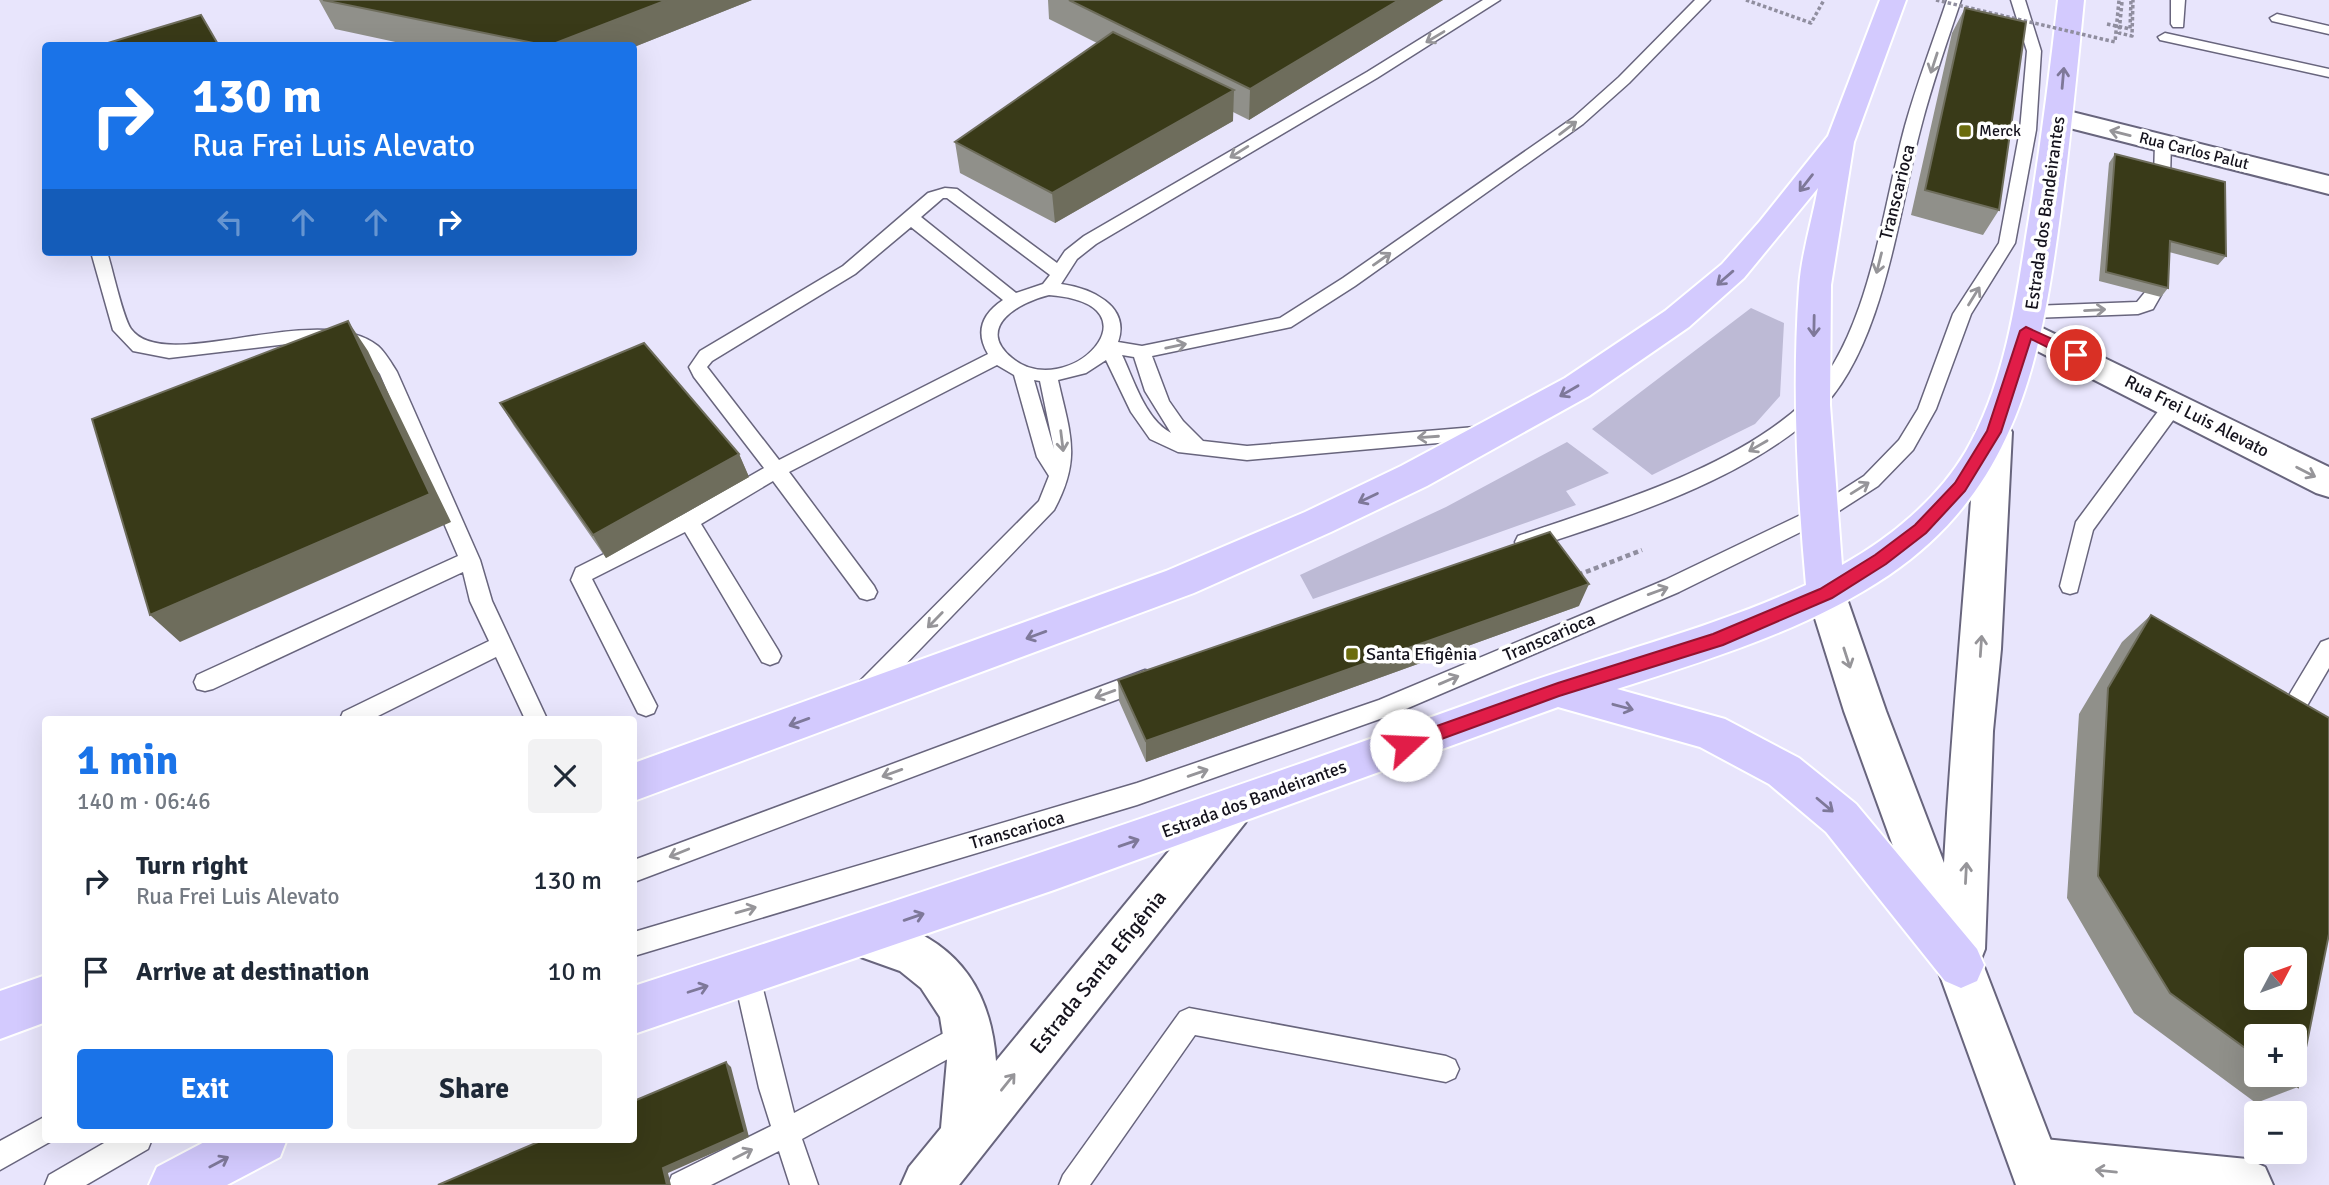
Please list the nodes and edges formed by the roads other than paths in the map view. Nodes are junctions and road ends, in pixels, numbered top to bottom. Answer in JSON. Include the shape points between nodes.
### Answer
{"nodes":[{"id":1,"x":1493,"y":0,"type":"edge"},
{"id":2,"x":1703,"y":0,"type":"edge"},
{"id":3,"x":1893,"y":0,"type":"edge"},
{"id":4,"x":1954,"y":0,"type":"edge"},
{"id":5,"x":2018,"y":0,"type":"edge"},
{"id":6,"x":2071,"y":0,"type":"edge"},
{"id":7,"x":2178,"y":0,"type":"edge"},
{"id":8,"x":2277,"y":18,"type":"dead end"},
{"id":9,"x":2178,"y":24,"type":"dead end"},
{"id":10,"x":2329,"y":30,"type":"edge"},
{"id":11,"x":2165,"y":37,"type":"dead end"},
{"id":12,"x":2329,"y":73,"type":"edge"},
{"id":13,"x":2060,"y":117,"type":"junction"},
{"id":14,"x":1842,"y":138,"type":"junction"},
{"id":15,"x":2163,"y":143,"type":"junction"},
{"id":16,"x":2162,"y":177,"type":"edge"},
{"id":17,"x":2329,"y":186,"type":"edge"},
{"id":18,"x":911,"y":218,"type":"junction"},
{"id":19,"x":100,"y":256,"type":"edge"},
{"id":20,"x":1054,"y":281,"type":"junction"},
{"id":21,"x":2152,"y":295,"type":"edge"},
{"id":22,"x":1013,"y":299,"type":"junction"},
{"id":23,"x":2029,"y":321,"type":"junction"},
{"id":24,"x":1109,"y":347,"type":"junction"},
{"id":25,"x":1143,"y":352,"type":"junction"},
{"id":26,"x":999,"y":356,"type":"junction"},
{"id":27,"x":1022,"y":371,"type":"junction"},
{"id":28,"x":1048,"y":375,"type":"junction"},
{"id":29,"x":2175,"y":403,"type":"junction"},
{"id":30,"x":1813,"y":405,"type":"junction"},
{"id":31,"x":1496,"y":432,"type":"junction"},
{"id":32,"x":1994,"y":432,"type":"junction"},
{"id":33,"x":1200,"y":449,"type":"junction"},
{"id":34,"x":776,"y":470,"type":"junction"},
{"id":35,"x":1059,"y":475,"type":"junction"},
{"id":36,"x":2329,"y":483,"type":"edge"},
{"id":37,"x":1818,"y":515,"type":"junction"},
{"id":38,"x":689,"y":521,"type":"junction"},
{"id":39,"x":1506,"y":549,"type":"edge"},
{"id":40,"x":470,"y":560,"type":"junction"},
{"id":41,"x":2070,"y":586,"type":"dead end"},
{"id":42,"x":867,"y":592,"type":"dead end"},
{"id":43,"x":1826,"y":593,"type":"junction"},
{"id":44,"x":501,"y":645,"type":"junction"},
{"id":45,"x":2329,"y":648,"type":"edge"},
{"id":46,"x":771,"y":656,"type":"dead end"},
{"id":47,"x":1169,"y":670,"type":"edge"},
{"id":48,"x":205,"y":682,"type":"dead end"},
{"id":49,"x":1558,"y":690,"type":"junction"},
{"id":50,"x":853,"y":703,"type":"junction"},
{"id":51,"x":646,"y":706,"type":"dead end"},
{"id":52,"x":2293,"y":709,"type":"edge"},
{"id":53,"x":357,"y":716,"type":"edge"},
{"id":54,"x":535,"y":716,"type":"edge"},
{"id":55,"x":637,"y":781,"type":"edge"},
{"id":56,"x":1230,"y":809,"type":"junction"},
{"id":57,"x":637,"y":871,"type":"edge"},
{"id":58,"x":860,"y":935,"type":"junction"},
{"id":59,"x":637,"y":943,"type":"edge"},
{"id":60,"x":1961,"y":965,"type":"junction"},
{"id":61,"x":746,"y":973,"type":"junction"},
{"id":62,"x":28,"y":1005,"type":"edge"},
{"id":63,"x":637,"y":1009,"type":"edge"},
{"id":64,"x":0,"y":1029,"type":"edge"},
{"id":65,"x":969,"y":1034,"type":"junction"},
{"id":66,"x":1446,"y":1069,"type":"dead end"},
{"id":67,"x":42,"y":1131,"type":"edge"},
{"id":68,"x":787,"y":1132,"type":"junction"},
{"id":69,"x":965,"y":1135,"type":"junction"},
{"id":70,"x":131,"y":1143,"type":"edge"},
{"id":71,"x":254,"y":1143,"type":"edge"},
{"id":72,"x":0,"y":1156,"type":"edge"},
{"id":73,"x":2038,"y":1174,"type":"edge"},
{"id":74,"x":59,"y":1185,"type":"edge"},
{"id":75,"x":175,"y":1185,"type":"edge"},
{"id":76,"x":682,"y":1185,"type":"edge"},
{"id":77,"x":804,"y":1185,"type":"edge"},
{"id":78,"x":927,"y":1185,"type":"edge"},
{"id":79,"x":1073,"y":1185,"type":"edge"},
{"id":80,"x":2247,"y":1185,"type":"edge"}],
"edges":[{"from":1,"to":20,"type":"lane","one_way":true,"via":[[1090,240],[1071,255]]},
{"from":25,"to":2,"type":"lane","one_way":true,"via":[[1285,323],[1570,127],[1625,80]]},
{"from":3,"to":14,"type":"main road"},
{"from":4,"to":30,"type":"lane","name":"Transcarioca","one_way":true,"via":[[1914,126],[1871,295],[1841,370]]},
{"from":37,"to":5,"type":"lane","name":"Transcarioca","one_way":true,"via":[[1871,481],[1906,445],[1927,409],[1962,314],[2007,243],[2028,130],[2034,51]]},
{"from":13,"to":6,"type":"main road","name":"Estrada dos Bandeirantes","one_way":true},
{"from":7,"to":9,"type":"lane"},
{"from":8,"to":10,"type":"lane"},
{"from":11,"to":12,"type":"lane"},
{"from":15,"to":13,"type":"street","name":"Rua Carlos Palut","one_way":true},
{"from":13,"to":23,"type":"main road","name":"Estrada dos Bandeirantes"},
{"from":14,"to":30,"type":"main road","one_way":true,"via":[[1815,285]]},
{"from":14,"to":31,"type":"main road","one_way":true,"via":[[1733,271],[1677,319],[1577,387]]},
{"from":15,"to":16,"type":"lane"},
{"from":15,"to":17,"type":"street","name":"Rua Carlos Palut"},
{"from":18,"to":20,"type":"lane","via":[[932,197],[951,193]]},
{"from":18,"to":22,"type":"lane"},
{"from":18,"to":34,"type":"lane","via":[[849,270],[706,356],[698,367]]},
{"from":19,"to":40,"type":"lane","via":[[122,330],[139,346],[169,352],[312,335],[345,337],[372,351],[388,372]]},
{"from":20,"to":22,"type":"lane"},
{"from":20,"to":24,"type":"lane","via":[[1102,306],[1114,332]]},
{"from":23,"to":21,"type":"lane","one_way":true,"via":[[2138,308],[2147,305]]},
{"from":22,"to":26,"type":"lane","via":[[990,326],[990,342]]},
{"from":23,"to":29,"type":"street","name":"Rua Frei Luis Alevato"},
{"from":23,"to":32,"type":"main road","name":"Estrada dos Bandeirantes"},
{"from":24,"to":25,"type":"lane"},
{"from":24,"to":28,"type":"lane","via":[[1084,367]]},
{"from":24,"to":33,"type":"lane","via":[[1140,412],[1157,433],[1178,445]]},
{"from":25,"to":33,"type":"lane","via":[[1147,375],[1163,406],[1180,432]]},
{"from":26,"to":27,"type":"lane"},
{"from":26,"to":34,"type":"lane"},
{"from":27,"to":28,"type":"lane"},
{"from":27,"to":35,"type":"lane","via":[[1047,457]]},
{"from":28,"to":35,"type":"lane","one_way":true,"via":[[1064,448]]},
{"from":29,"to":36,"type":"street","name":"Rua Frei Luis Alevato","one_way":true},
{"from":29,"to":41,"type":"lane","via":[[2083,528]]},
{"from":30,"to":37,"type":"main road"},
{"from":30,"to":39,"type":"lane","name":"Transcarioca","one_way":true,"via":[[1773,437],[1727,464]]},
{"from":31,"to":33,"type":"lane","one_way":true,"via":[[1247,453]]},
{"from":31,"to":50,"type":"main road","one_way":true,"via":[[1318,522],[1180,582]]},
{"from":32,"to":43,"type":"main road","name":"Estrada dos Bandeirantes","via":[[1960,487],[1920,529]]},
{"from":60,"to":32,"type":"street","one_way":true},
{"from":34,"to":38,"type":"lane"},
{"from":34,"to":42,"type":"lane"},
{"from":35,"to":50,"type":"lane","one_way":true,"via":[[1047,505]]},
{"from":37,"to":43,"type":"main road"},
{"from":59,"to":37,"type":"lane","name":"Transcarioca","one_way":true,"via":[[1138,794],[1386,707],[1672,586]]},
{"from":38,"to":46,"type":"lane"},
{"from":38,"to":51,"type":"lane","via":[[583,574]]},
{"from":40,"to":44,"type":"lane","via":[[481,601]]},
{"from":40,"to":48,"type":"lane"},
{"from":43,"to":49,"type":"main road","name":"Estrada dos Bandeirantes","via":[[1717,640]]},
{"from":43,"to":60,"type":"street","one_way":true},
{"from":44,"to":53,"type":"lane"},
{"from":44,"to":54,"type":"lane"},
{"from":45,"to":52,"type":"lane"},
{"from":47,"to":57,"type":"lane","one_way":true},
{"from":49,"to":56,"type":"main road","name":"Estrada dos Bandeirantes"},
{"from":49,"to":60,"type":"main road","one_way":true,"via":[[1710,732],[1784,771],[1841,818]]},
{"from":50,"to":55,"type":"main road","one_way":true},
{"from":58,"to":56,"type":"main road","name":"Estrada dos Bandeirantes","one_way":true},
{"from":69,"to":56,"type":"street","name":"Estrada Santa Efigênia","one_way":true},
{"from":58,"to":61,"type":"main road","name":"Estrada dos Bandeirantes"},
{"from":58,"to":65,"type":"street","name":"Estrada Santa Efigênia","via":[[914,954],[938,972],[962,1009]]},
{"from":60,"to":73,"type":"street"},
{"from":63,"to":61,"type":"main road","name":"Estrada dos Bandeirantes","one_way":true},
{"from":61,"to":68,"type":"lane","via":[[772,1088]]},
{"from":62,"to":64,"type":"main road"},
{"from":65,"to":68,"type":"lane"},
{"from":65,"to":69,"type":"street","name":"Estrada Santa Efigênia","via":[[972,1087]]},
{"from":66,"to":79,"type":"lane","via":[[1189,1021]]},
{"from":67,"to":72,"type":"lane"},
{"from":76,"to":68,"type":"lane","one_way":true},
{"from":68,"to":77,"type":"lane"},
{"from":69,"to":78,"type":"street","name":"Estrada Santa Efigênia"},
{"from":70,"to":74,"type":"lane"},
{"from":75,"to":71,"type":"main road","one_way":true},
{"from":80,"to":73,"type":"street","one_way":true}]}
